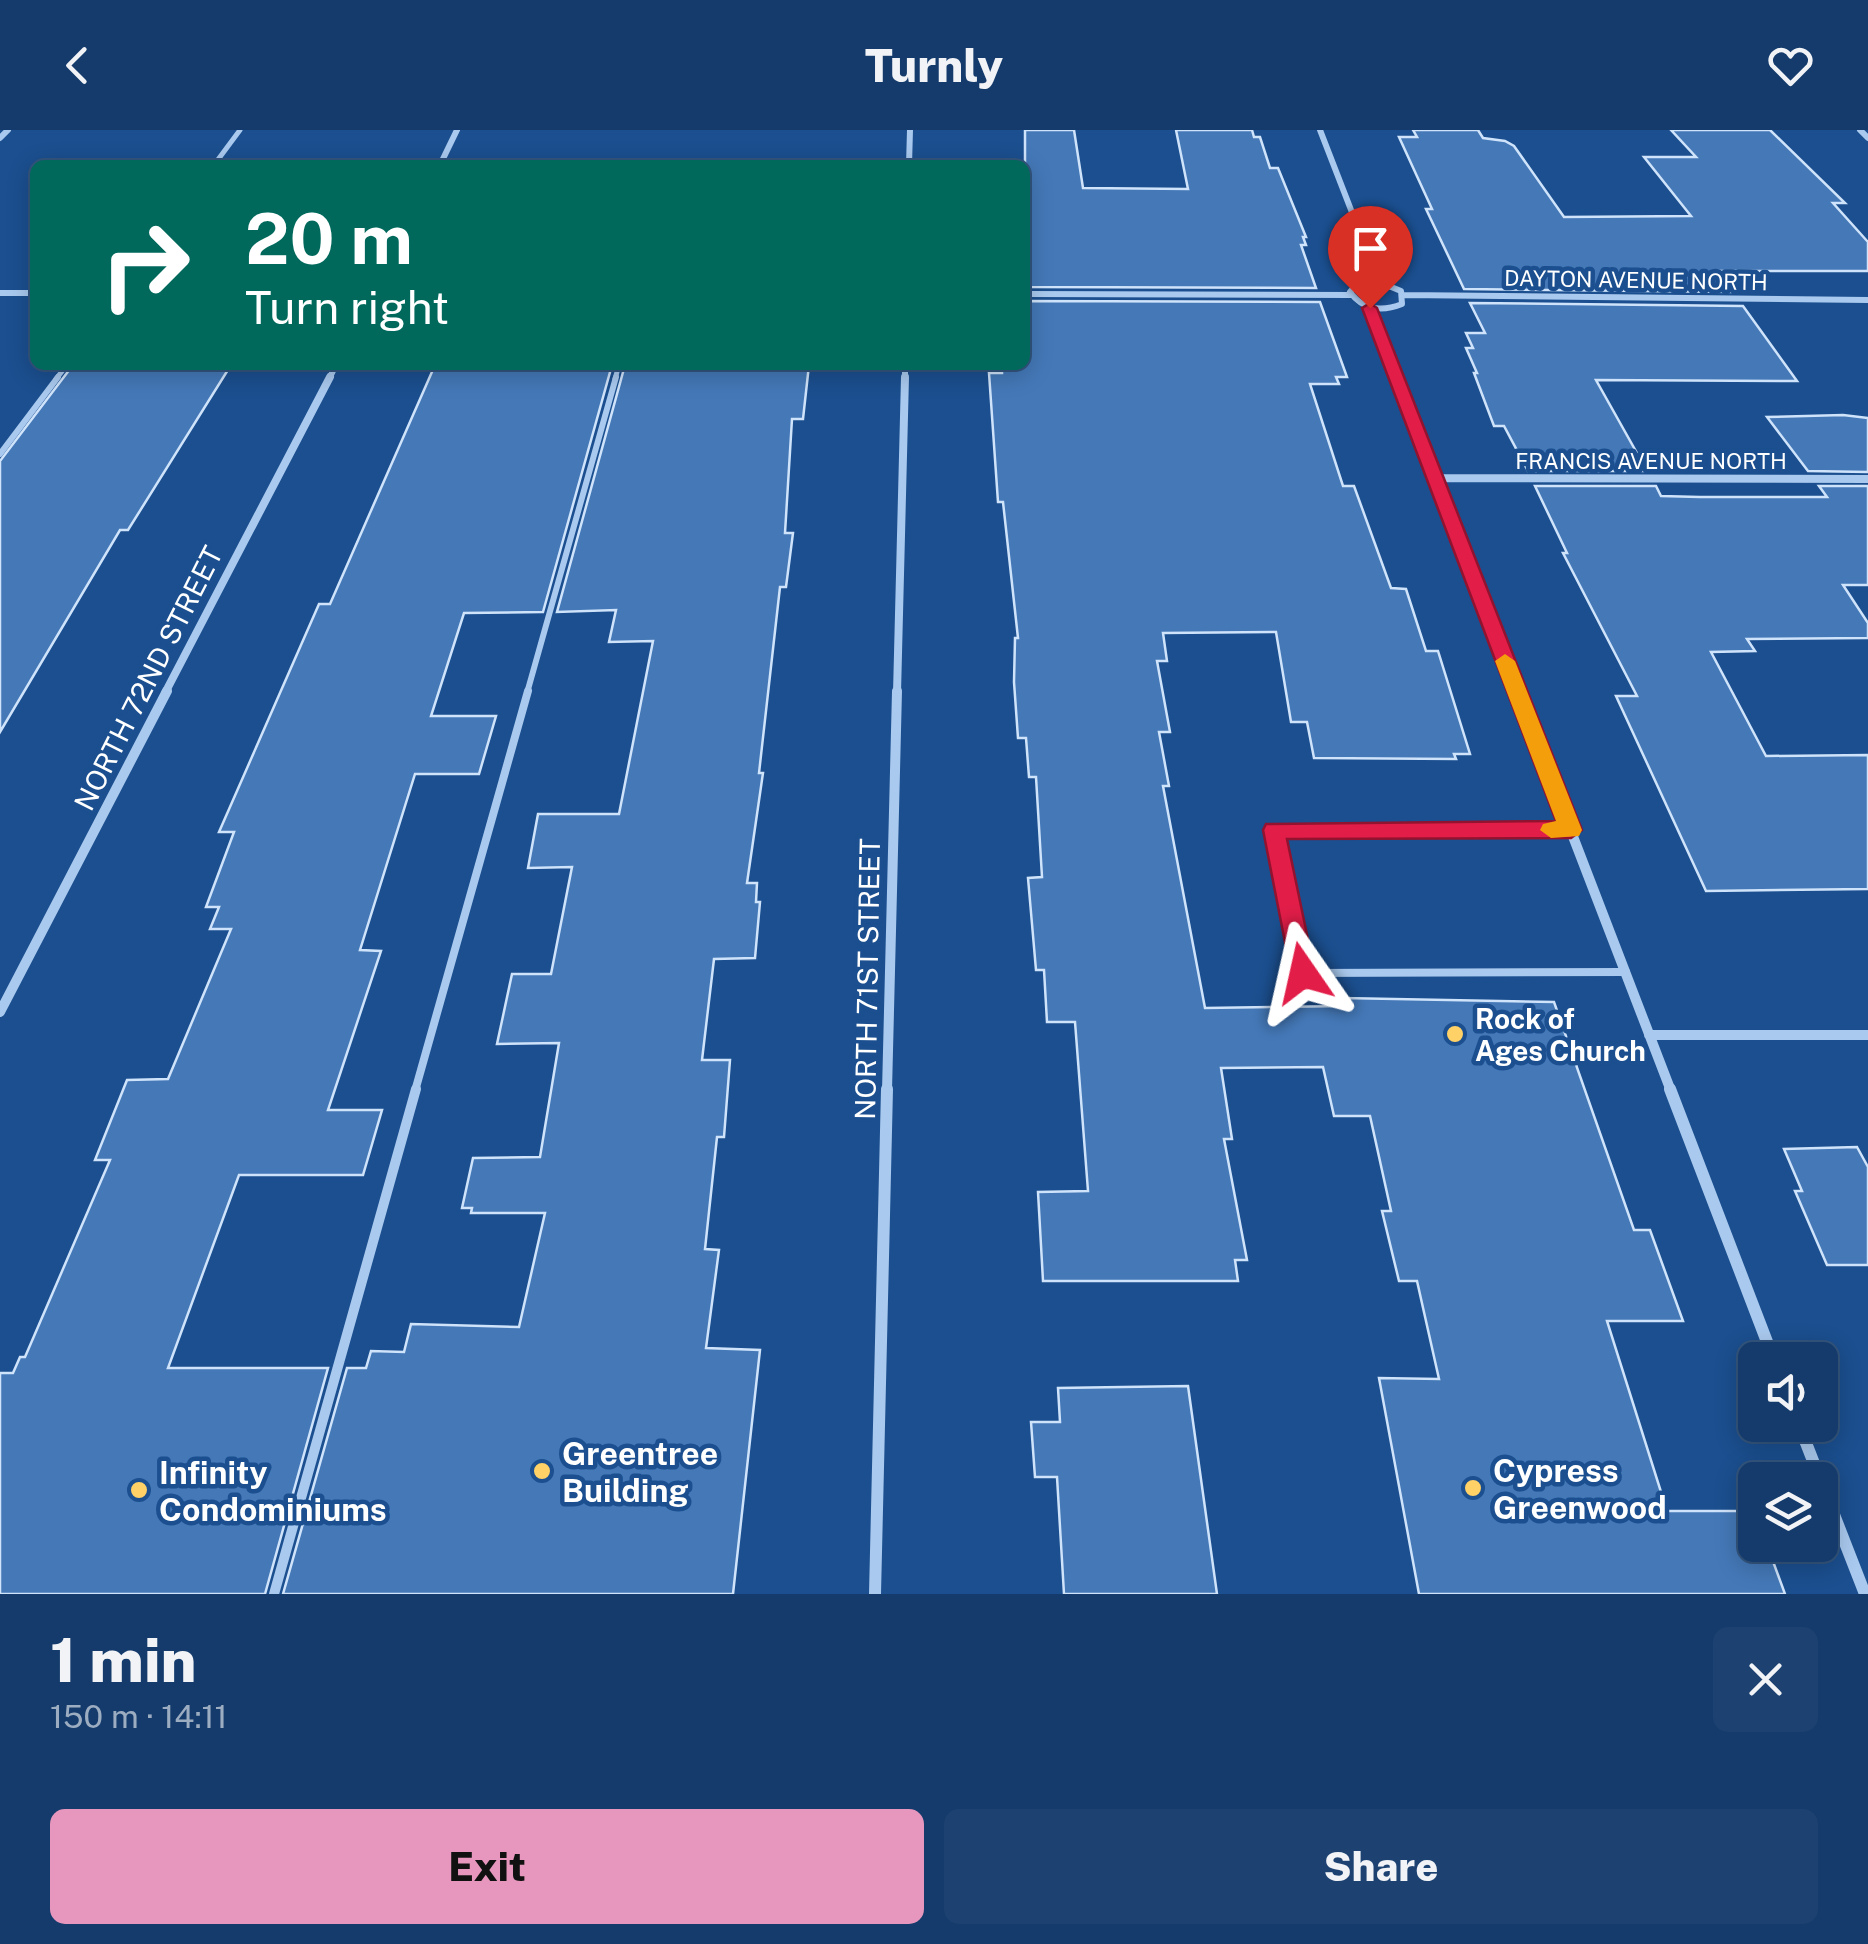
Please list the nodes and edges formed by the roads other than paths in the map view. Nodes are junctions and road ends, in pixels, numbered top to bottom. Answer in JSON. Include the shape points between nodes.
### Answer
{"nodes":[{"id":1,"x":8,"y":130,"type":"edge"},
{"id":2,"x":240,"y":130,"type":"edge"},
{"id":3,"x":458,"y":130,"type":"edge"},
{"id":4,"x":910,"y":130,"type":"edge"},
{"id":5,"x":1320,"y":130,"type":"edge"},
{"id":6,"x":1860,"y":130,"type":"edge"},
{"id":7,"x":0,"y":138,"type":"edge"},
{"id":8,"x":1868,"y":138,"type":"edge"},
{"id":9,"x":218,"y":160,"type":"edge"},
{"id":10,"x":443,"y":160,"type":"edge"},
{"id":11,"x":909,"y":160,"type":"edge"},
{"id":12,"x":1379,"y":282,"type":"junction"},
{"id":13,"x":0,"y":293,"type":"edge"},
{"id":14,"x":30,"y":293,"type":"edge"},
{"id":15,"x":1030,"y":294,"type":"edge"},
{"id":16,"x":1351,"y":295,"type":"junction"},
{"id":17,"x":1404,"y":295,"type":"junction"},
{"id":18,"x":1868,"y":300,"type":"edge"},
{"id":19,"x":1370,"y":308,"type":"junction"},
{"id":20,"x":63,"y":370,"type":"edge"},
{"id":21,"x":333,"y":370,"type":"edge"},
{"id":22,"x":618,"y":370,"type":"edge"},
{"id":23,"x":904,"y":370,"type":"edge"},
{"id":24,"x":0,"y":454,"type":"edge"},
{"id":25,"x":1434,"y":478,"type":"junction"},
{"id":26,"x":1868,"y":479,"type":"edge"},
{"id":27,"x":1571,"y":830,"type":"junction"},
{"id":28,"x":1626,"y":972,"type":"junction"},
{"id":29,"x":0,"y":1012,"type":"edge"},
{"id":30,"x":1649,"y":1035,"type":"junction"},
{"id":31,"x":1868,"y":1035,"type":"edge"},
{"id":32,"x":1767,"y":1342,"type":"edge"},
{"id":33,"x":1806,"y":1442,"type":"edge"},
{"id":34,"x":274,"y":1594,"type":"edge"},
{"id":35,"x":875,"y":1594,"type":"edge"},
{"id":36,"x":1865,"y":1594,"type":"edge"}],
"edges":[{"from":1,"to":7,"type":"street"},
{"from":2,"to":9,"type":"lane"},
{"from":3,"to":10,"type":"street"},
{"from":4,"to":11,"type":"street"},
{"from":5,"to":12,"type":"street"},
{"from":6,"to":8,"type":"street"},
{"from":12,"to":16,"type":"street","via":[[1356,285]]},
{"from":12,"to":17,"type":"street"},
{"from":13,"to":14,"type":"street"},
{"from":15,"to":16,"type":"street"},
{"from":16,"to":19,"type":"street"},
{"from":17,"to":18,"type":"street","name":"DAYTON AVENUE NORTH"},
{"from":17,"to":19,"type":"street","via":[[1396,307]]},
{"from":19,"to":25,"type":"street"},
{"from":20,"to":24,"type":"lane"},
{"from":21,"to":29,"type":"street","name":"NORTH 72ND STREET"},
{"from":22,"to":34,"type":"lane"},
{"from":23,"to":35,"type":"street","name":"NORTH 71ST STREET"},
{"from":25,"to":26,"type":"street","name":"FRANCIS AVENUE NORTH"},
{"from":25,"to":27,"type":"street"},
{"from":27,"to":28,"type":"street"},
{"from":27,"to":28,"type":"lane","via":[[1274,830],[1303,973]]},
{"from":28,"to":30,"type":"street"},
{"from":30,"to":31,"type":"street"},
{"from":30,"to":32,"type":"street"},
{"from":33,"to":36,"type":"street"}]}
